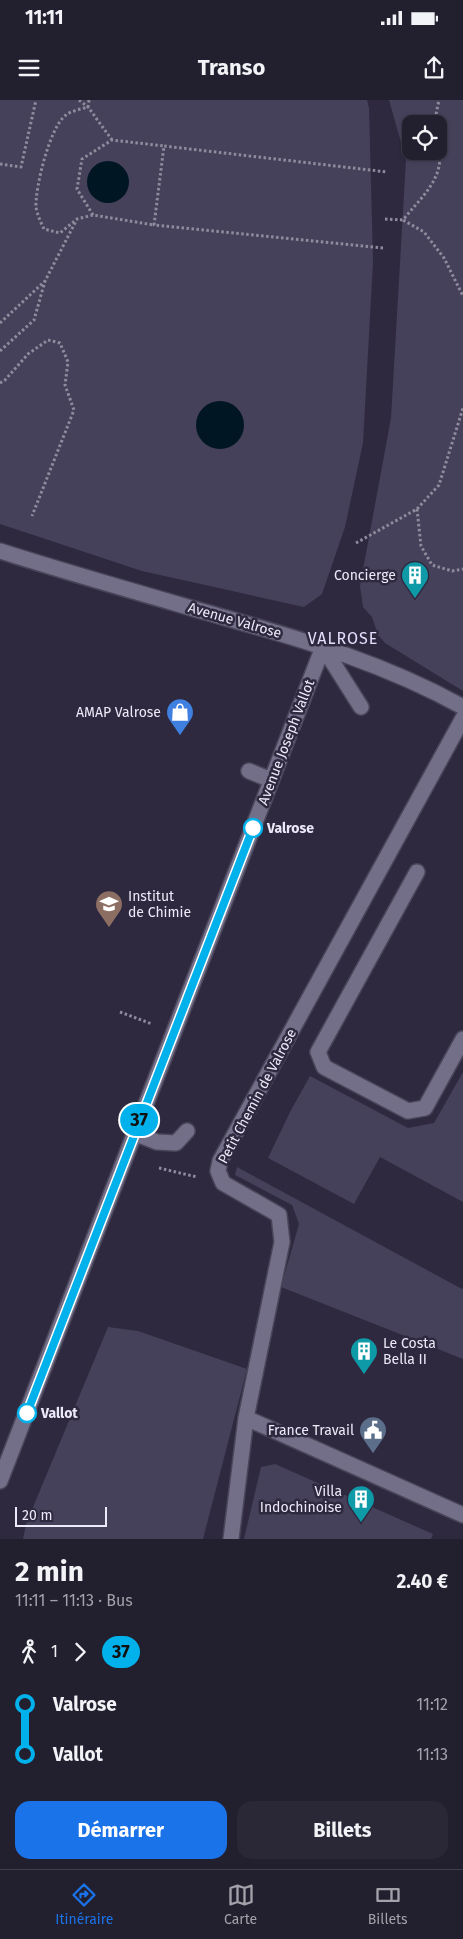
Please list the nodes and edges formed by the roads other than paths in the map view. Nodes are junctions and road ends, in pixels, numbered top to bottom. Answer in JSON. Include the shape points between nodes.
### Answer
{"nodes":[{"id":1,"x":0,"y":551,"type":"edge"},
{"id":2,"x":323,"y":647,"type":"junction"},
{"id":3,"x":362,"y":707,"type":"dead end"},
{"id":4,"x":463,"y":707,"type":"edge"},
{"id":5,"x":463,"y":718,"type":"edge"},
{"id":6,"x":250,"y":772,"type":"dead end"},
{"id":7,"x":271,"y":780,"type":"junction"},
{"id":8,"x":417,"y":872,"type":"dead end"},
{"id":9,"x":463,"y":1039,"type":"edge"},
{"id":10,"x":187,"y":1131,"type":"dead end"},
{"id":11,"x":134,"y":1133,"type":"junction"},
{"id":12,"x":246,"y":1418,"type":"junction"},
{"id":13,"x":0,"y":1480,"type":"edge"},
{"id":14,"x":463,"y":1515,"type":"edge"},
{"id":15,"x":231,"y":1539,"type":"edge"}],
"edges":[{"from":1,"to":2,"type":"street","name":"Avenue Valrose"},
{"from":2,"to":3,"type":"street"},
{"from":2,"to":4,"type":"street","name":"Avenue Valrose","via":[[392,671]]},
{"from":2,"to":7,"type":"street","name":"Avenue Joseph Vallot"},
{"from":5,"to":12,"type":"street","name":"Petit Chemin de Valrose","via":[[220,1161],[218,1171],[223,1183],[279,1215],[282,1242]]},
{"from":6,"to":7,"type":"street"},
{"from":7,"to":11,"type":"street","name":"Avenue Joseph Vallot"},
{"from":8,"to":9,"type":"street","via":[[318,1052],[324,1067],[408,1111],[426,1108]]},
{"from":10,"to":11,"type":"street","via":[[176,1142],[157,1142]]},
{"from":11,"to":13,"type":"street","name":"Avenue Joseph Vallot"},
{"from":12,"to":14,"type":"street"},
{"from":12,"to":15,"type":"street","name":"Petit Chemin de Valrose"}]}
